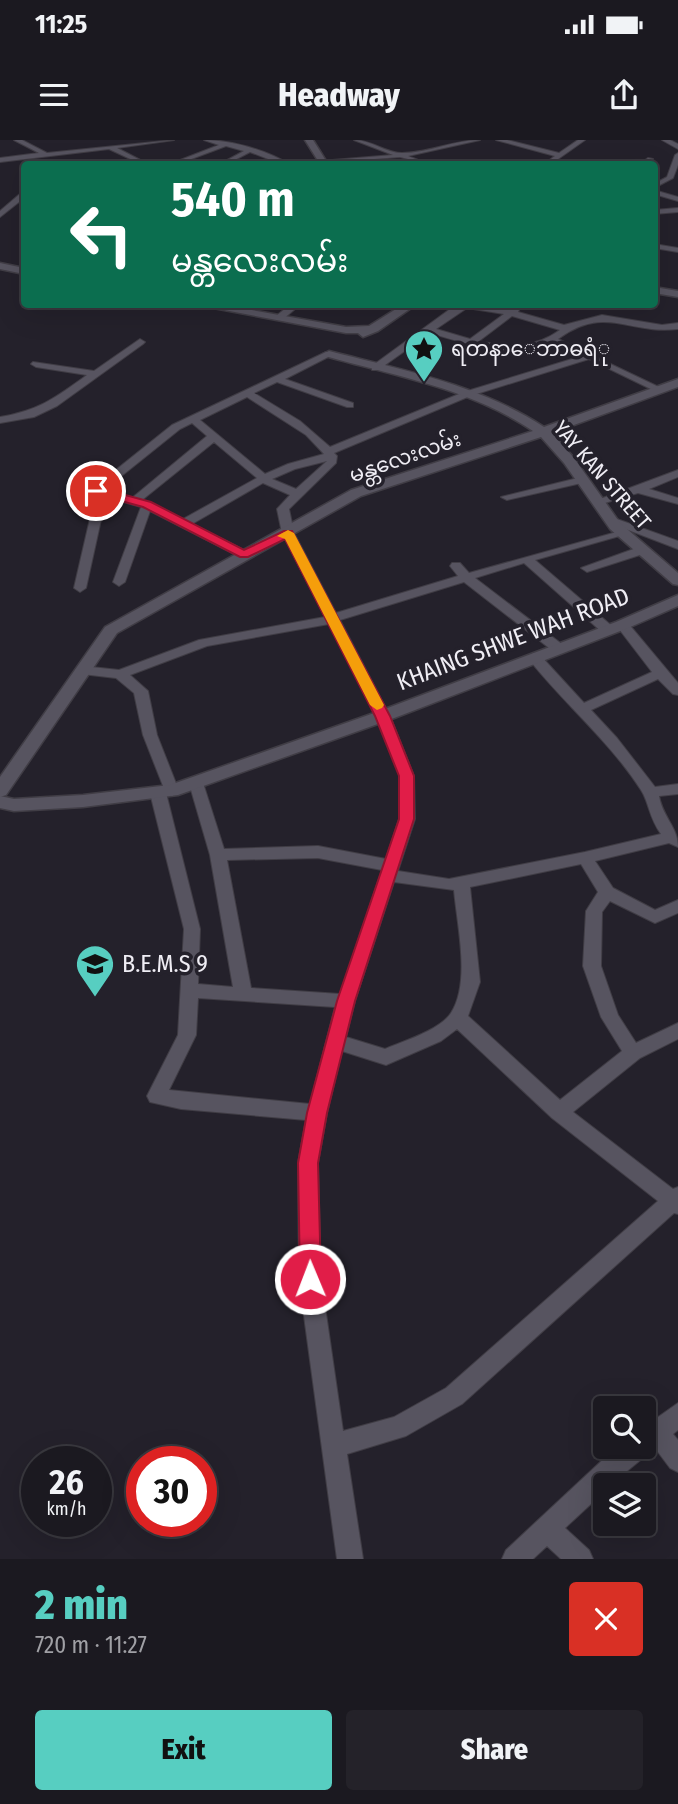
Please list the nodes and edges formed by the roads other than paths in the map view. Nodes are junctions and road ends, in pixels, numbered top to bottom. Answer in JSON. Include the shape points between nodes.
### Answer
{"nodes":[{"id":1,"x":17,"y":140,"type":"edge"},
{"id":2,"x":96,"y":140,"type":"edge"},
{"id":3,"x":171,"y":140,"type":"edge"},
{"id":4,"x":207,"y":140,"type":"edge"},
{"id":5,"x":309,"y":140,"type":"edge"},
{"id":6,"x":376,"y":140,"type":"edge"},
{"id":7,"x":477,"y":140,"type":"edge"},
{"id":8,"x":499,"y":140,"type":"edge"},
{"id":9,"x":582,"y":140,"type":"edge"},
{"id":10,"x":665,"y":140,"type":"edge"},
{"id":11,"x":360,"y":141,"type":"edge"},
{"id":12,"x":227,"y":144,"type":"junction"},
{"id":13,"x":110,"y":147,"type":"junction"},
{"id":14,"x":678,"y":147,"type":"edge"},
{"id":15,"x":250,"y":150,"type":"junction"},
{"id":16,"x":47,"y":155,"type":"junction"},
{"id":17,"x":560,"y":155,"type":"junction"},
{"id":18,"x":678,"y":155,"type":"edge"},
{"id":19,"x":397,"y":156,"type":"junction"},
{"id":20,"x":30,"y":157,"type":"junction"},
{"id":21,"x":0,"y":160,"type":"edge"},
{"id":22,"x":139,"y":161,"type":"edge"},
{"id":23,"x":181,"y":161,"type":"edge"},
{"id":24,"x":229,"y":161,"type":"edge"},
{"id":25,"x":278,"y":161,"type":"edge"},
{"id":26,"x":322,"y":161,"type":"edge"},
{"id":27,"x":344,"y":161,"type":"edge"},
{"id":28,"x":414,"y":161,"type":"edge"},
{"id":29,"x":551,"y":161,"type":"edge"},
{"id":30,"x":658,"y":180,"type":"edge"},
{"id":31,"x":666,"y":183,"type":"junction"},
{"id":32,"x":658,"y":187,"type":"edge"},
{"id":33,"x":658,"y":191,"type":"edge"},
{"id":34,"x":11,"y":198,"type":"dead end"},
{"id":35,"x":21,"y":198,"type":"edge"},
{"id":36,"x":21,"y":199,"type":"edge"},
{"id":37,"x":678,"y":199,"type":"edge"},
{"id":38,"x":678,"y":210,"type":"edge"},
{"id":39,"x":658,"y":212,"type":"edge"},
{"id":40,"x":0,"y":215,"type":"edge"},
{"id":41,"x":658,"y":246,"type":"edge"},
{"id":42,"x":677,"y":248,"type":"edge"},
{"id":43,"x":0,"y":268,"type":"edge"},
{"id":44,"x":21,"y":272,"type":"edge"},
{"id":45,"x":658,"y":290,"type":"edge"},
{"id":46,"x":678,"y":294,"type":"edge"},
{"id":47,"x":225,"y":308,"type":"edge"},
{"id":48,"x":243,"y":308,"type":"edge"},
{"id":49,"x":292,"y":308,"type":"edge"},
{"id":50,"x":406,"y":308,"type":"edge"},
{"id":51,"x":460,"y":308,"type":"edge"},
{"id":52,"x":482,"y":308,"type":"edge"},
{"id":53,"x":517,"y":308,"type":"edge"},
{"id":54,"x":511,"y":313,"type":"junction"},
{"id":55,"x":282,"y":316,"type":"junction"},
{"id":56,"x":678,"y":326,"type":"edge"},
{"id":57,"x":567,"y":327,"type":"junction"},
{"id":58,"x":429,"y":330,"type":"junction"},
{"id":59,"x":554,"y":341,"type":"junction"},
{"id":60,"x":140,"y":342,"type":"dead end"},
{"id":61,"x":472,"y":342,"type":"junction"},
{"id":62,"x":343,"y":343,"type":"junction"},
{"id":63,"x":497,"y":349,"type":"junction"},
{"id":64,"x":590,"y":356,"type":"junction"},
{"id":65,"x":509,"y":359,"type":"dead end"},
{"id":66,"x":36,"y":364,"type":"dead end"},
{"id":67,"x":521,"y":366,"type":"dead end"},
{"id":68,"x":375,"y":368,"type":"junction"},
{"id":69,"x":532,"y":372,"type":"junction"},
{"id":70,"x":96,"y":374,"type":"junction"},
{"id":71,"x":277,"y":379,"type":"junction"},
{"id":72,"x":678,"y":383,"type":"edge"},
{"id":73,"x":660,"y":390,"type":"junction"},
{"id":74,"x":247,"y":393,"type":"junction"},
{"id":75,"x":467,"y":394,"type":"junction"},
{"id":76,"x":678,"y":397,"type":"edge"},
{"id":77,"x":350,"y":405,"type":"dead end"},
{"id":78,"x":193,"y":419,"type":"junction"},
{"id":79,"x":0,"y":420,"type":"edge"},
{"id":80,"x":543,"y":432,"type":"junction"},
{"id":81,"x":213,"y":437,"type":"junction"},
{"id":82,"x":331,"y":453,"type":"junction"},
{"id":83,"x":678,"y":473,"type":"edge"},
{"id":84,"x":263,"y":477,"type":"junction"},
{"id":85,"x":582,"y":480,"type":"junction"},
{"id":86,"x":638,"y":490,"type":"junction"},
{"id":87,"x":96,"y":491,"type":"junction"},
{"id":88,"x":295,"y":493,"type":"junction"},
{"id":89,"x":508,"y":497,"type":"dead end"},
{"id":90,"x":678,"y":501,"type":"edge"},
{"id":91,"x":141,"y":502,"type":"junction"},
{"id":92,"x":598,"y":502,"type":"junction"},
{"id":93,"x":609,"y":519,"type":"junction"},
{"id":94,"x":183,"y":523,"type":"junction"},
{"id":95,"x":288,"y":533,"type":"junction"},
{"id":96,"x":624,"y":533,"type":"junction"},
{"id":97,"x":678,"y":545,"type":"edge"},
{"id":98,"x":642,"y":550,"type":"junction"},
{"id":99,"x":244,"y":555,"type":"junction"},
{"id":100,"x":526,"y":559,"type":"junction"},
{"id":101,"x":456,"y":566,"type":"dead end"},
{"id":102,"x":587,"y":568,"type":"dead end"},
{"id":103,"x":467,"y":579,"type":"junction"},
{"id":104,"x":119,"y":582,"type":"dead end"},
{"id":105,"x":678,"y":582,"type":"edge"},
{"id":106,"x":80,"y":588,"type":"dead end"},
{"id":107,"x":678,"y":600,"type":"edge"},
{"id":108,"x":332,"y":619,"type":"junction"},
{"id":109,"x":615,"y":627,"type":"junction"},
{"id":110,"x":558,"y":648,"type":"junction"},
{"id":111,"x":534,"y":657,"type":"junction"},
{"id":112,"x":82,"y":670,"type":"junction"},
{"id":113,"x":660,"y":673,"type":"junction"},
{"id":114,"x":120,"y":674,"type":"junction"},
{"id":115,"x":678,"y":691,"type":"edge"},
{"id":116,"x":583,"y":709,"type":"junction"},
{"id":117,"x":383,"y":716,"type":"junction"},
{"id":118,"x":0,"y":767,"type":"edge"},
{"id":119,"x":16,"y":770,"type":"junction"},
{"id":120,"x":196,"y":783,"type":"junction"},
{"id":121,"x":678,"y":789,"type":"edge"},
{"id":122,"x":0,"y":791,"type":"edge"},
{"id":123,"x":166,"y":792,"type":"junction"},
{"id":124,"x":651,"y":792,"type":"junction"},
{"id":125,"x":0,"y":802,"type":"edge"},
{"id":126,"x":675,"y":839,"type":"edge"},
{"id":127,"x":218,"y":855,"type":"junction"},
{"id":128,"x":586,"y":858,"type":"junction"},
{"id":129,"x":389,"y":871,"type":"junction"},
{"id":130,"x":460,"y":883,"type":"junction"},
{"id":131,"x":607,"y":892,"type":"junction"},
{"id":132,"x":678,"y":906,"type":"edge"},
{"id":133,"x":191,"y":991,"type":"junction"},
{"id":134,"x":243,"y":995,"type":"junction"},
{"id":135,"x":346,"y":1001,"type":"junction"},
{"id":136,"x":458,"y":1018,"type":"junction"},
{"id":137,"x":678,"y":1030,"type":"edge"},
{"id":138,"x":335,"y":1041,"type":"junction"},
{"id":139,"x":633,"y":1053,"type":"junction"},
{"id":140,"x":559,"y":1112,"type":"junction"},
{"id":141,"x":317,"y":1113,"type":"junction"},
{"id":142,"x":676,"y":1200,"type":"edge"},
{"id":143,"x":678,"y":1415,"type":"edge"},
{"id":144,"x":656,"y":1433,"type":"edge"},
{"id":145,"x":656,"y":1441,"type":"edge"},
{"id":146,"x":333,"y":1446,"type":"junction"},
{"id":147,"x":621,"y":1459,"type":"edge"},
{"id":148,"x":678,"y":1460,"type":"edge"},
{"id":149,"x":547,"y":1528,"type":"junction"},
{"id":150,"x":350,"y":1559,"type":"edge"},
{"id":151,"x":515,"y":1559,"type":"edge"},
{"id":152,"x":580,"y":1559,"type":"edge"}],
"edges":[{"from":1,"to":16,"type":"street"},
{"from":2,"to":13,"type":"street"},
{"from":3,"to":13,"type":"street"},
{"from":4,"to":12,"type":"street"},
{"from":5,"to":26,"type":"main road"},
{"from":6,"to":11,"type":"street"},
{"from":7,"to":19,"type":"street"},
{"from":8,"to":17,"type":"street"},
{"from":9,"to":17,"type":"street"},
{"from":10,"to":14,"type":"street"},
{"from":11,"to":19,"type":"street"},
{"from":12,"to":15,"type":"street"},
{"from":12,"to":23,"type":"street"},
{"from":13,"to":16,"type":"street"},
{"from":13,"to":22,"type":"street"},
{"from":15,"to":24,"type":"street"},
{"from":15,"to":25,"type":"street"},
{"from":16,"to":20,"type":"street"},
{"from":16,"to":20,"type":"street","via":[[59,161]]},
{"from":17,"to":29,"type":"street"},
{"from":18,"to":31,"type":"street","via":[[675,174]]},
{"from":19,"to":27,"type":"street"},
{"from":19,"to":28,"type":"street"},
{"from":20,"to":21,"type":"street"},
{"from":30,"to":31,"type":"street"},
{"from":31,"to":32,"type":"street"},
{"from":33,"to":37,"type":"street"},
{"from":34,"to":35,"type":"street"},
{"from":36,"to":40,"type":"street"},
{"from":38,"to":39,"type":"street"},
{"from":41,"to":42,"type":"street"},
{"from":43,"to":44,"type":"main road"},
{"from":45,"to":46,"type":"main road"},
{"from":47,"to":55,"type":"main road"},
{"from":48,"to":55,"type":"main road"},
{"from":49,"to":55,"type":"street"},
{"from":50,"to":62,"type":"main road"},
{"from":51,"to":58,"type":"street"},
{"from":52,"to":54,"type":"street"},
{"from":53,"to":54,"type":"street"},
{"from":54,"to":57,"type":"street"},
{"from":54,"to":61,"type":"street"},
{"from":55,"to":62,"type":"main road"},
{"from":56,"to":57,"type":"street","via":[[662,328],[602,318]]},
{"from":57,"to":59,"type":"street"},
{"from":58,"to":61,"type":"street"},
{"from":58,"to":68,"type":"street"},
{"from":59,"to":63,"type":"street","via":[[520,350]]},
{"from":59,"to":64,"type":"street"},
{"from":60,"to":70,"type":"street"},
{"from":61,"to":63,"type":"street"},
{"from":62,"to":68,"type":"main road","name":"YAY KAN STREET"},
{"from":62,"to":71,"type":"street"},
{"from":63,"to":65,"type":"street"},
{"from":64,"to":69,"type":"street"},
{"from":64,"to":73,"type":"street"},
{"from":66,"to":70,"type":"street"},
{"from":67,"to":69,"type":"street"},
{"from":68,"to":75,"type":"main road","name":"YAY KAN STREET"},
{"from":69,"to":75,"type":"street"},
{"from":70,"to":79,"type":"street","via":[[54,404],[30,415]]},
{"from":71,"to":74,"type":"street"},
{"from":71,"to":77,"type":"street"},
{"from":72,"to":73,"type":"main road","name":"မန္တလေးလမ်း"},
{"from":73,"to":76,"type":"main road"},
{"from":73,"to":80,"type":"main road","name":"မန္တလေးလမ်း"},
{"from":74,"to":78,"type":"street"},
{"from":74,"to":82,"type":"street","via":[[298,424]]},
{"from":75,"to":80,"type":"main road","name":"YAY KAN STREET"},
{"from":75,"to":82,"type":"street"},
{"from":78,"to":81,"type":"street"},
{"from":78,"to":87,"type":"street","via":[[176,427]]},
{"from":80,"to":85,"type":"main road","name":"YAY KAN STREET"},
{"from":80,"to":95,"type":"main road","name":"မန္တလေးလမ်း","via":[[373,487]]},
{"from":81,"to":84,"type":"street"},
{"from":81,"to":91,"type":"street"},
{"from":82,"to":84,"type":"street"},
{"from":82,"to":88,"type":"street","via":[[332,461],[323,472]]},
{"from":83,"to":86,"type":"street"},
{"from":84,"to":88,"type":"street"},
{"from":84,"to":94,"type":"street"},
{"from":85,"to":89,"type":"street"},
{"from":85,"to":92,"type":"main road","name":"YAY KAN STREET"},
{"from":86,"to":90,"type":"street"},
{"from":86,"to":92,"type":"street"},
{"from":87,"to":91,"type":"street"},
{"from":87,"to":106,"type":"street","via":[[101,497]]},
{"from":88,"to":95,"type":"street","via":[[283,509]]},
{"from":91,"to":94,"type":"street"},
{"from":91,"to":104,"type":"street"},
{"from":92,"to":93,"type":"main road","name":"YAY KAN STREET"},
{"from":93,"to":96,"type":"main road","name":"YAY KAN STREET"},
{"from":93,"to":97,"type":"street"},
{"from":94,"to":99,"type":"street"},
{"from":95,"to":99,"type":"main road","name":"မန္တလေးလမ်း"},
{"from":95,"to":108,"type":"street"},
{"from":96,"to":98,"type":"main road","name":"YAY KAN STREET"},
{"from":96,"to":100,"type":"street"},
{"from":98,"to":102,"type":"street"},
{"from":98,"to":105,"type":"main road","name":"YAY KAN STREET"},
{"from":99,"to":112,"type":"main road","name":"မန္တလေးလမ်း","via":[[111,630]]},
{"from":100,"to":103,"type":"street"},
{"from":100,"to":109,"type":"street"},
{"from":101,"to":103,"type":"street"},
{"from":103,"to":108,"type":"street"},
{"from":103,"to":110,"type":"street"},
{"from":107,"to":109,"type":"main road","name":"KHAING SHWE WAH ROAD"},
{"from":108,"to":114,"type":"street","via":[[204,643]]},
{"from":108,"to":117,"type":"street"},
{"from":109,"to":110,"type":"main road","name":"KHAING SHWE WAH ROAD"},
{"from":109,"to":113,"type":"street"},
{"from":110,"to":111,"type":"main road","name":"KHAING SHWE WAH ROAD"},
{"from":111,"to":116,"type":"street"},
{"from":111,"to":117,"type":"main road","name":"KHAING SHWE WAH ROAD"},
{"from":112,"to":114,"type":"street"},
{"from":112,"to":119,"type":"main road","name":"မန္တလေးလမ်း"},
{"from":113,"to":115,"type":"street"},
{"from":113,"to":116,"type":"street"},
{"from":114,"to":123,"type":"street","via":[[141,691]]},
{"from":116,"to":124,"type":"street"},
{"from":117,"to":120,"type":"main road","name":"KHAING SHWE WAH ROAD"},
{"from":117,"to":129,"type":"street","via":[[407,776],[407,819]]},
{"from":118,"to":119,"type":"street"},
{"from":119,"to":122,"type":"main road","name":"မန္တလေးလမ်း"},
{"from":120,"to":123,"type":"main road","name":"KHAING SHWE WAH ROAD"},
{"from":120,"to":127,"type":"street"},
{"from":121,"to":124,"type":"street"},
{"from":123,"to":125,"type":"main road","name":"KHAING SHWE WAH ROAD","via":[[14,805]]},
{"from":123,"to":133,"type":"street","via":[[191,929]]},
{"from":124,"to":126,"type":"street","via":[[653,809]]},
{"from":126,"to":128,"type":"street"},
{"from":127,"to":129,"type":"street","via":[[318,852]]},
{"from":127,"to":134,"type":"street"},
{"from":128,"to":130,"type":"street"},
{"from":128,"to":131,"type":"street"},
{"from":129,"to":130,"type":"street","via":[[449,885]]},
{"from":129,"to":135,"type":"street"},
{"from":130,"to":136,"type":"street","via":[[471,982]]},
{"from":131,"to":132,"type":"street","via":[[655,917]]},
{"from":131,"to":139,"type":"street","via":[[594,911],[592,966],[610,1017]]},
{"from":133,"to":134,"type":"street"},
{"from":133,"to":141,"type":"street","via":[[187,1035],[157,1096]]},
{"from":134,"to":135,"type":"street"},
{"from":135,"to":138,"type":"street"},
{"from":136,"to":138,"type":"street","via":[[435,1036],[386,1057]]},
{"from":136,"to":140,"type":"street"},
{"from":137,"to":139,"type":"street"},
{"from":138,"to":141,"type":"street"},
{"from":139,"to":140,"type":"street"},
{"from":140,"to":142,"type":"street"},
{"from":141,"to":146,"type":"street","via":[[308,1163],[310,1279]]},
{"from":142,"to":146,"type":"street","via":[[454,1396],[398,1428]]},
{"from":143,"to":144,"type":"street"},
{"from":145,"to":148,"type":"street"},
{"from":146,"to":150,"type":"street"},
{"from":147,"to":149,"type":"street"},
{"from":149,"to":151,"type":"street"},
{"from":149,"to":152,"type":"street"}]}
